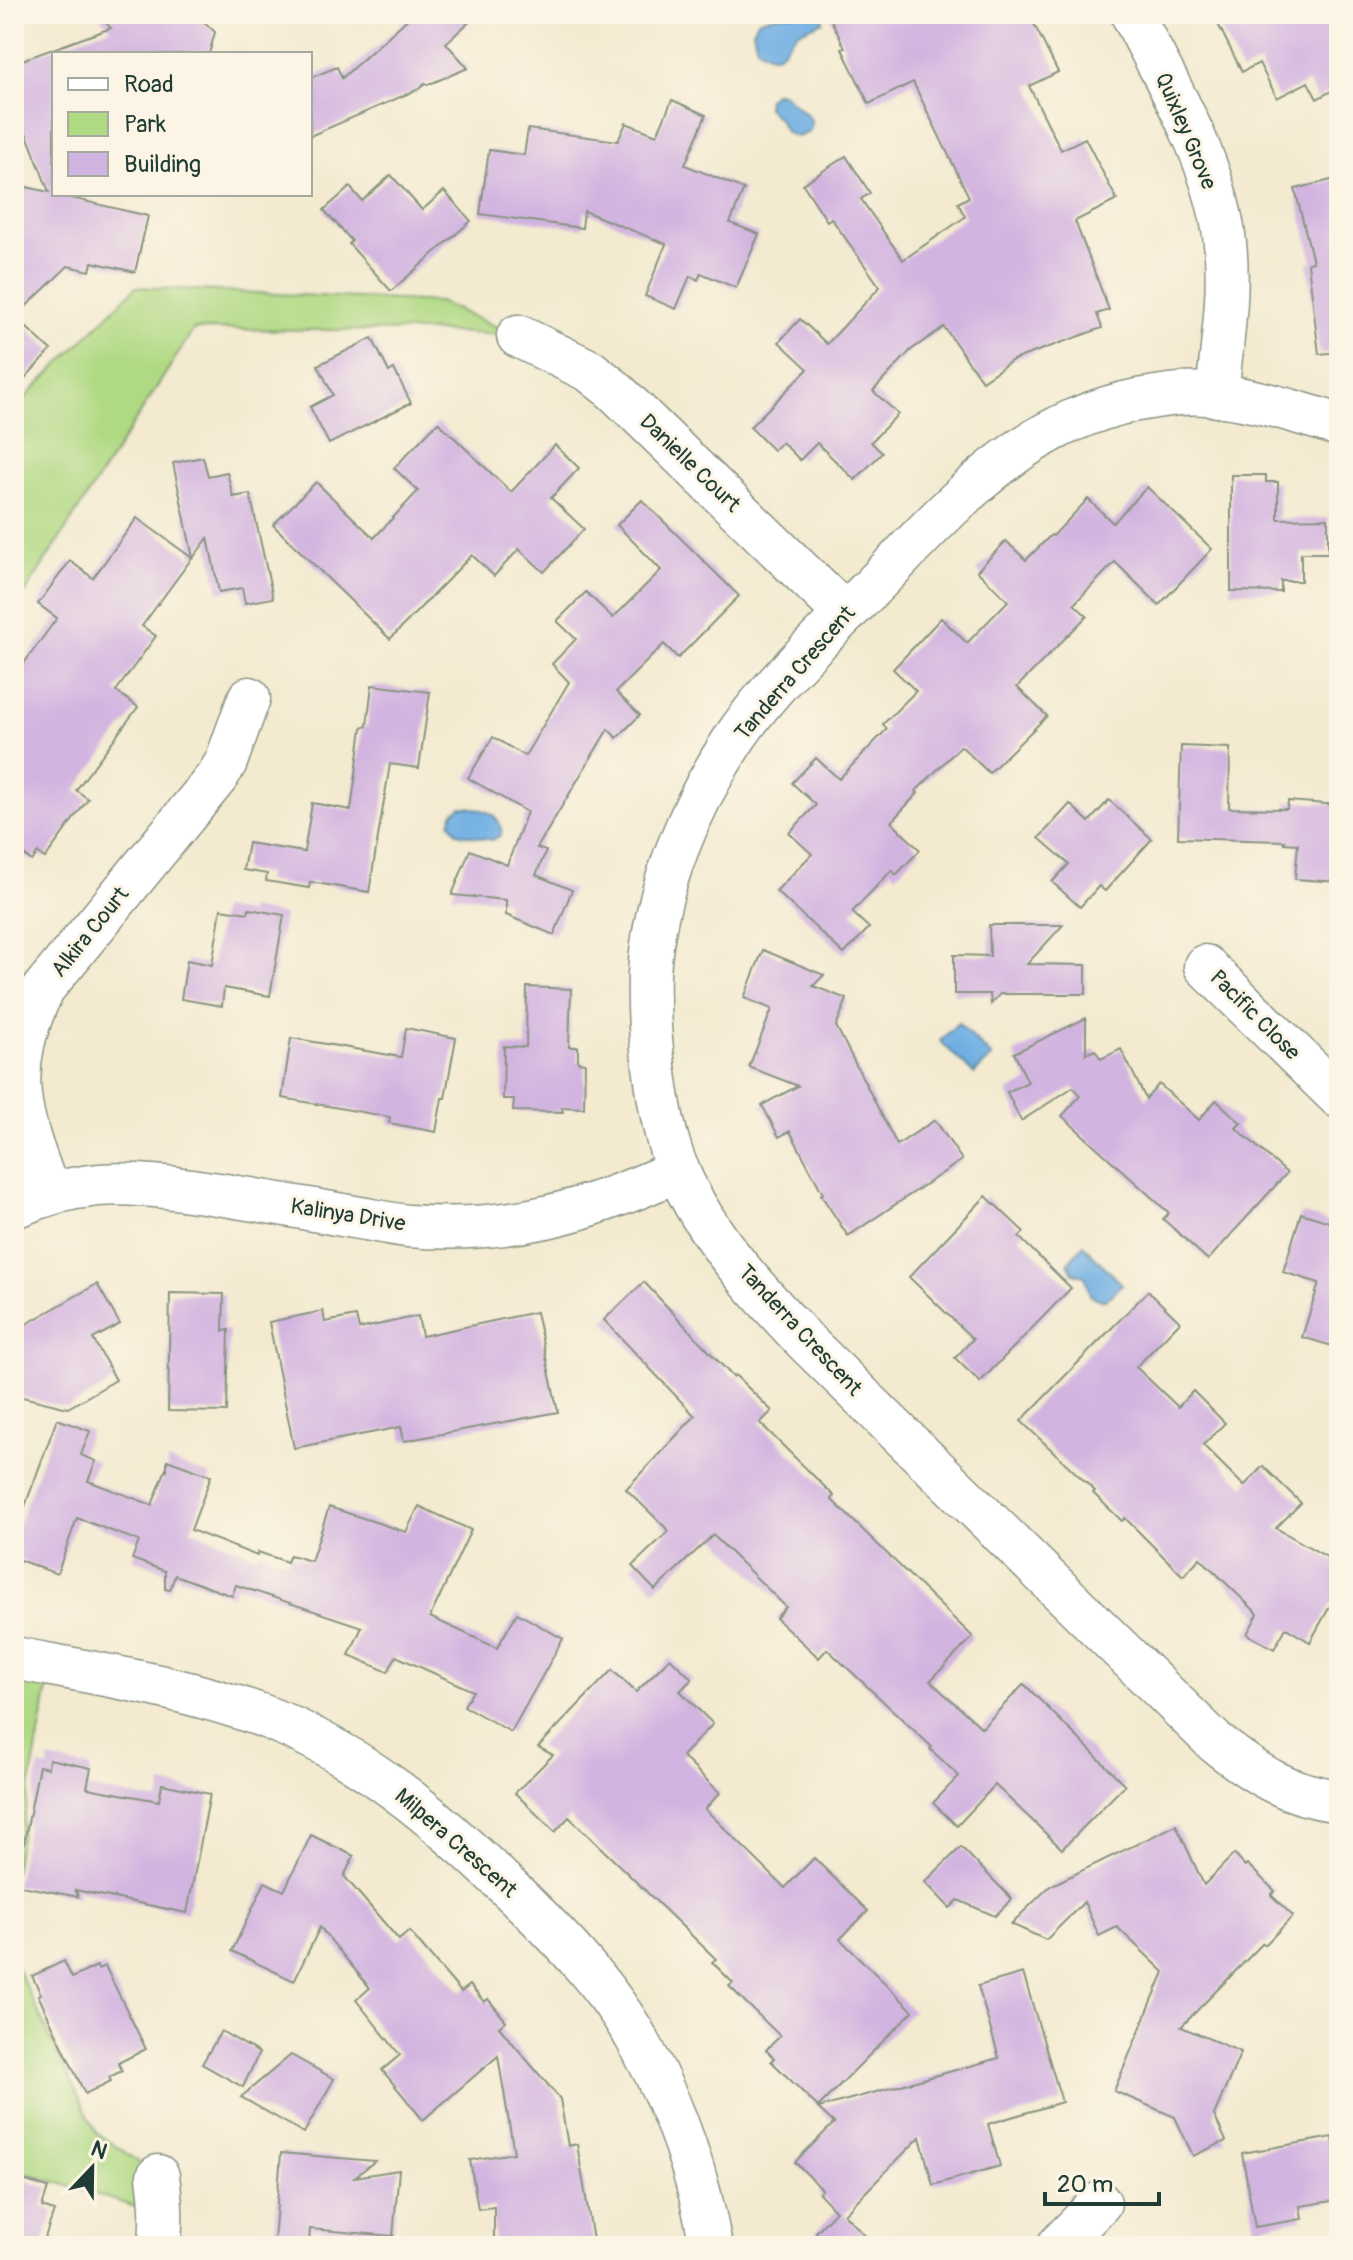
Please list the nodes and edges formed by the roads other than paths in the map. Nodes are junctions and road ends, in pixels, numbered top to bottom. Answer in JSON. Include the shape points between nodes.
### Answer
{"nodes":[{"id":1,"x":1132,"y":14,"type":"edge"},
{"id":2,"x":518,"y":336,"type":"dead end"},
{"id":3,"x":1217,"y":396,"type":"junction"},
{"id":4,"x":1339,"y":425,"type":"edge"},
{"id":5,"x":845,"y":614,"type":"junction"},
{"id":6,"x":249,"y":698,"type":"dead end"},
{"id":7,"x":1205,"y":966,"type":"dead end"},
{"id":8,"x":1339,"y":1097,"type":"edge"},
{"id":9,"x":678,"y":1170,"type":"junction"},
{"id":10,"x":32,"y":1200,"type":"edge"},
{"id":11,"x":14,"y":1658,"type":"edge"},
{"id":12,"x":1339,"y":1801,"type":"edge"},
{"id":13,"x":158,"y":2176,"type":"dead end"},
{"id":14,"x":1100,"y":2203,"type":"dead end"},
{"id":15,"x":159,"y":2246,"type":"edge"},
{"id":16,"x":711,"y":2246,"type":"edge"},
{"id":17,"x":1058,"y":2246,"type":"edge"}],
"edges":[{"from":1,"to":3,"type":"street","name":"Quixley Grove","via":[[1192,134],[1222,225],[1226,286]]},
{"from":2,"to":5,"type":"street","name":"Danielle Court","via":[[590,371],[614,390]]},
{"from":3,"to":4,"type":"street","name":"Tanderra Crescent"},
{"from":3,"to":5,"type":"street","name":"Tanderra Crescent","via":[[1170,394],[1128,402],[1087,413],[1028,442],[967,491]]},
{"from":5,"to":9,"type":"street","name":"Tanderra Crescent","via":[[738,734],[696,809],[665,885],[649,971],[649,1019],[658,1094]]},
{"from":6,"to":10,"type":"street","name":"Alkira Court","via":[[217,777],[43,989],[29,1018],[18,1083],[34,1153]]},
{"from":7,"to":8,"type":"street","name":"Pacific Close"},
{"from":9,"to":10,"type":"street","name":"Kalinya Drive","via":[[553,1217],[463,1228],[407,1226],[159,1187],[87,1186]]},
{"from":9,"to":12,"type":"street","name":"Tanderra Crescent","via":[[726,1249],[778,1313],[1216,1743],[1269,1781]]},
{"from":11,"to":16,"type":"street","name":"Milpera Crescent","via":[[218,1700],[268,1718],[361,1765],[448,1831],[540,1917],[610,1998],[641,2045],[692,2160]]},
{"from":13,"to":15,"type":"street"},
{"from":14,"to":17,"type":"street"}]}
